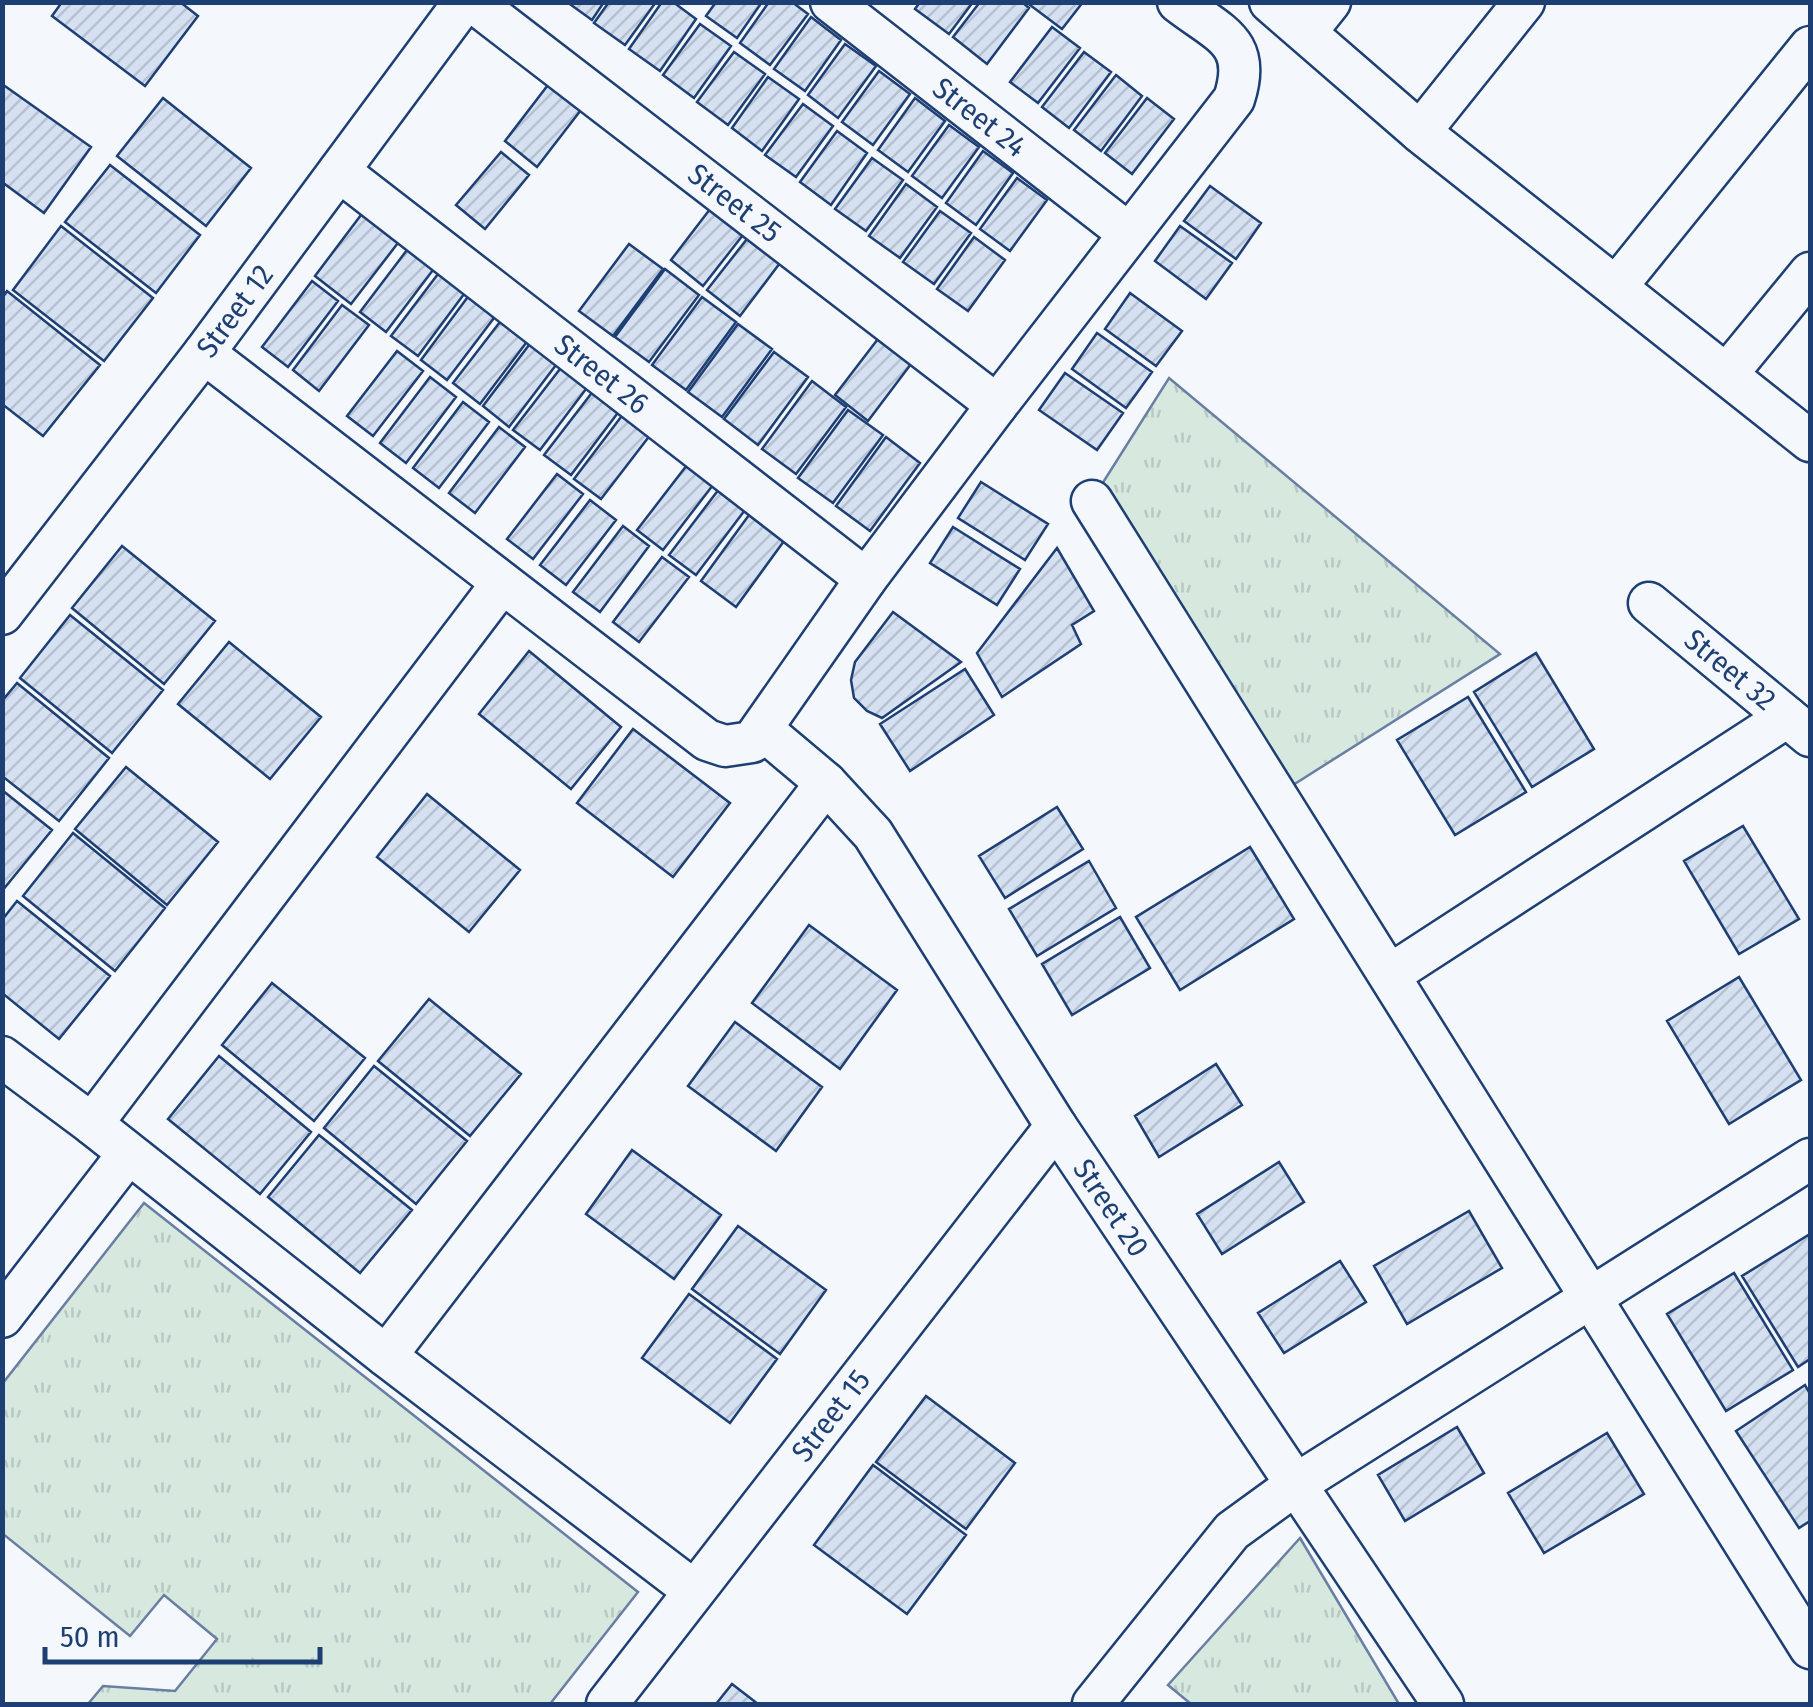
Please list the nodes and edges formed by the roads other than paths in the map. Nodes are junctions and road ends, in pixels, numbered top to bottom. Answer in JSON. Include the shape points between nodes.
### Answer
{"nodes":[{"id":1,"x":464,"y":2,"type":"edge"},
{"id":2,"x":473,"y":2,"type":"edge"},
{"id":3,"x":831,"y":2,"type":"edge"},
{"id":4,"x":1178,"y":2,"type":"edge"},
{"id":5,"x":1270,"y":2,"type":"edge"},
{"id":6,"x":1524,"y":2,"type":"edge"},
{"id":7,"x":1318,"y":17,"type":"edge"},
{"id":8,"x":1810,"y":47,"type":"edge"},
{"id":9,"x":1420,"y":132,"type":"junction"},
{"id":10,"x":340,"y":171,"type":"junction"},
{"id":11,"x":1128,"y":233,"type":"junction"},
{"id":12,"x":1810,"y":273,"type":"edge"},
{"id":13,"x":1616,"y":287,"type":"junction"},
{"id":14,"x":204,"y":353,"type":"junction"},
{"id":15,"x":1726,"y":374,"type":"junction"},
{"id":16,"x":997,"y":405,"type":"junction"},
{"id":17,"x":1810,"y":441,"type":"edge"},
{"id":18,"x":1092,"y":501,"type":"dead end"},
{"id":19,"x":866,"y":579,"type":"junction"},
{"id":20,"x":502,"y":584,"type":"junction"},
{"id":21,"x":1649,"y":603,"type":"dead end"},
{"id":22,"x":2,"y":614,"type":"edge"},
{"id":23,"x":1799,"y":727,"type":"edge"},
{"id":24,"x":763,"y":730,"type":"junction"},
{"id":25,"x":826,"y":784,"type":"junction"},
{"id":26,"x":1391,"y":974,"type":"junction"},
{"id":27,"x":2,"y":1057,"type":"edge"},
{"id":28,"x":92,"y":1124,"type":"junction"},
{"id":29,"x":1056,"y":1126,"type":"junction"},
{"id":30,"x":128,"y":1154,"type":"junction"},
{"id":31,"x":1810,"y":1159,"type":"edge"},
{"id":32,"x":1589,"y":1297,"type":"junction"},
{"id":33,"x":2,"y":1316,"type":"edge"},
{"id":34,"x":386,"y":1356,"type":"junction"},
{"id":35,"x":1298,"y":1484,"type":"junction"},
{"id":36,"x":694,"y":1590,"type":"junction"},
{"id":37,"x":1805,"y":1629,"type":"edge"},
{"id":38,"x":607,"y":1704,"type":"edge"},
{"id":39,"x":1095,"y":1704,"type":"edge"},
{"id":40,"x":1443,"y":1704,"type":"edge"}],
"edges":[{"from":1,"to":10,"type":"street","name":"Street 12"},
{"from":2,"to":16,"type":"street","name":"Street 25"},
{"from":3,"to":11,"type":"street","name":"Street 24"},
{"from":4,"to":11,"type":"street","via":[[1236,48],[1242,63],[1234,99]]},
{"from":5,"to":7,"type":"street"},
{"from":6,"to":9,"type":"street"},
{"from":7,"to":9,"type":"street"},
{"from":8,"to":13,"type":"street"},
{"from":9,"to":13,"type":"street"},
{"from":10,"to":14,"type":"street","name":"Street 12"},
{"from":10,"to":19,"type":"street","name":"Street 26"},
{"from":11,"to":16,"type":"street"},
{"from":12,"to":15,"type":"street"},
{"from":13,"to":15,"type":"street"},
{"from":14,"to":20,"type":"street"},
{"from":14,"to":22,"type":"street","name":"Street 12"},
{"from":15,"to":17,"type":"street"},
{"from":16,"to":19,"type":"street"},
{"from":18,"to":26,"type":"street"},
{"from":19,"to":24,"type":"street"},
{"from":20,"to":24,"type":"street","via":[[708,740],[740,746]]},
{"from":20,"to":28,"type":"street"},
{"from":21,"to":23,"type":"street","name":"Street 32"},
{"from":23,"to":26,"type":"street"},
{"from":24,"to":25,"type":"street","name":"Street 20"},
{"from":25,"to":29,"type":"street","name":"Street 20","via":[[873,834]]},
{"from":25,"to":34,"type":"street"},
{"from":26,"to":32,"type":"street"},
{"from":27,"to":28,"type":"street"},
{"from":28,"to":30,"type":"street"},
{"from":29,"to":35,"type":"street","name":"Street 20"},
{"from":29,"to":36,"type":"street","name":"Street 15"},
{"from":30,"to":33,"type":"street"},
{"from":30,"to":34,"type":"street"},
{"from":31,"to":32,"type":"street"},
{"from":32,"to":35,"type":"street"},
{"from":32,"to":37,"type":"street"},
{"from":34,"to":36,"type":"street"},
{"from":35,"to":39,"type":"street","via":[[1232,1531]]},
{"from":35,"to":40,"type":"street","name":"Street 20"},
{"from":36,"to":38,"type":"street","name":"Street 15"}]}
